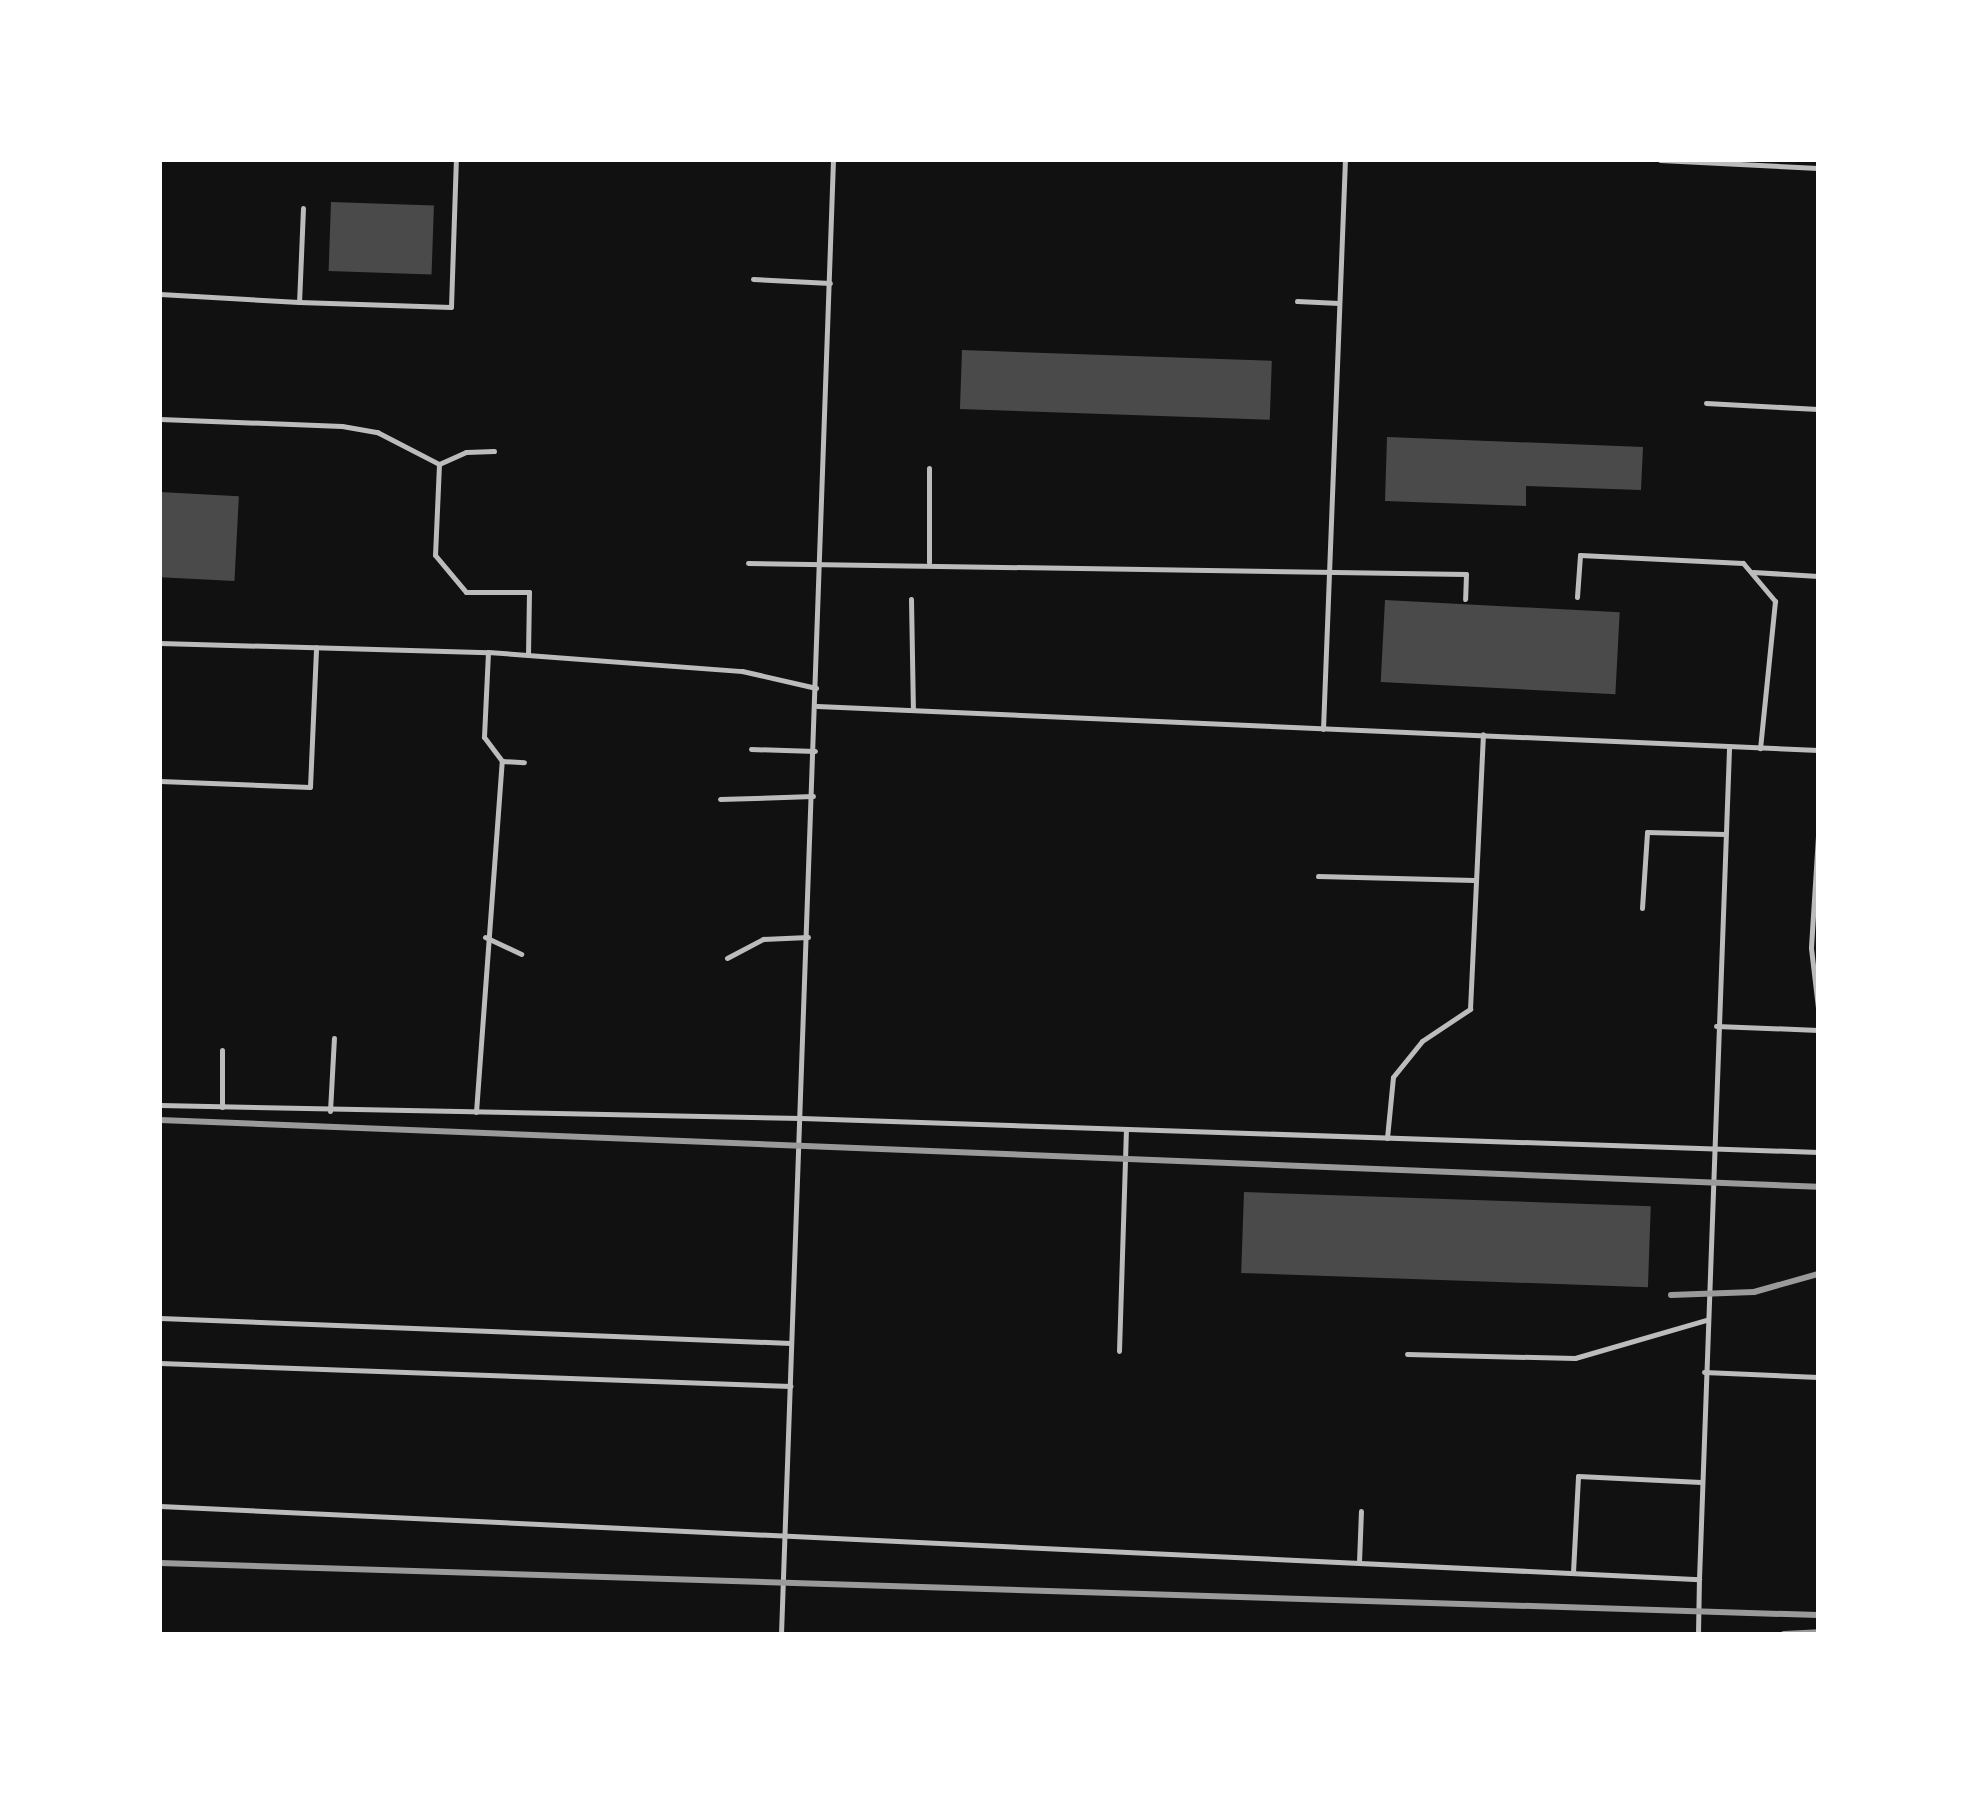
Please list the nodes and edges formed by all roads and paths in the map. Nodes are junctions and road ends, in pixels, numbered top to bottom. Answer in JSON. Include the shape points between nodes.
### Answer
{"nodes":[{"id":1,"x":456,"y":160,"type":"edge"},
{"id":2,"x":833,"y":160,"type":"edge"},
{"id":3,"x":1346,"y":160,"type":"edge"},
{"id":4,"x":1660,"y":160,"type":"edge"},
{"id":5,"x":1744,"y":162,"type":"edge"},
{"id":6,"x":1818,"y":168,"type":"edge"},
{"id":7,"x":303,"y":208,"type":"dead end"},
{"id":8,"x":753,"y":279,"type":"dead end"},
{"id":9,"x":830,"y":283,"type":"junction"},
{"id":10,"x":160,"y":294,"type":"edge"},
{"id":11,"x":1296,"y":301,"type":"dead end"},
{"id":12,"x":298,"y":302,"type":"junction"},
{"id":13,"x":1339,"y":303,"type":"junction"},
{"id":14,"x":1706,"y":403,"type":"dead end"},
{"id":15,"x":1818,"y":409,"type":"edge"},
{"id":16,"x":160,"y":420,"type":"edge"},
{"id":17,"x":494,"y":451,"type":"dead end"},
{"id":18,"x":440,"y":464,"type":"junction"},
{"id":19,"x":929,"y":468,"type":"dead end"},
{"id":20,"x":820,"y":562,"type":"junction"},
{"id":21,"x":929,"y":562,"type":"junction"},
{"id":22,"x":748,"y":563,"type":"dead end"},
{"id":23,"x":1328,"y":570,"type":"junction"},
{"id":24,"x":1753,"y":572,"type":"junction"},
{"id":25,"x":1818,"y":576,"type":"edge"},
{"id":26,"x":1577,"y":597,"type":"dead end"},
{"id":27,"x":1464,"y":598,"type":"dead end"},
{"id":28,"x":911,"y":599,"type":"dead end"},
{"id":29,"x":160,"y":643,"type":"edge"},
{"id":30,"x":316,"y":647,"type":"junction"},
{"id":31,"x":488,"y":652,"type":"junction"},
{"id":32,"x":528,"y":655,"type":"junction"},
{"id":33,"x":816,"y":688,"type":"junction"},
{"id":34,"x":817,"y":706,"type":"junction"},
{"id":35,"x":913,"y":710,"type":"junction"},
{"id":36,"x":1323,"y":729,"type":"junction"},
{"id":37,"x":1482,"y":734,"type":"junction"},
{"id":38,"x":1729,"y":747,"type":"junction"},
{"id":39,"x":1760,"y":748,"type":"junction"},
{"id":40,"x":751,"y":749,"type":"dead end"},
{"id":41,"x":1818,"y":750,"type":"edge"},
{"id":42,"x":815,"y":752,"type":"junction"},
{"id":43,"x":502,"y":761,"type":"junction"},
{"id":44,"x":524,"y":762,"type":"dead end"},
{"id":45,"x":160,"y":781,"type":"edge"},
{"id":46,"x":814,"y":796,"type":"junction"},
{"id":47,"x":720,"y":799,"type":"dead end"},
{"id":48,"x":1725,"y":834,"type":"junction"},
{"id":49,"x":1818,"y":836,"type":"edge"},
{"id":50,"x":1318,"y":876,"type":"dead end"},
{"id":51,"x":1474,"y":880,"type":"junction"},
{"id":52,"x":1642,"y":908,"type":"dead end"},
{"id":53,"x":485,"y":937,"type":"junction"},
{"id":54,"x":808,"y":937,"type":"junction"},
{"id":55,"x":521,"y":954,"type":"dead end"},
{"id":56,"x":727,"y":958,"type":"dead end"},
{"id":57,"x":1818,"y":1008,"type":"edge"},
{"id":58,"x":1716,"y":1026,"type":"junction"},
{"id":59,"x":1818,"y":1030,"type":"edge"},
{"id":60,"x":334,"y":1038,"type":"dead end"},
{"id":61,"x":222,"y":1050,"type":"dead end"},
{"id":62,"x":160,"y":1105,"type":"edge"},
{"id":63,"x":222,"y":1107,"type":"junction"},
{"id":64,"x":330,"y":1110,"type":"junction"},
{"id":65,"x":476,"y":1113,"type":"junction"},
{"id":66,"x":801,"y":1118,"type":"junction"},
{"id":67,"x":1126,"y":1130,"type":"junction"},
{"id":68,"x":1387,"y":1138,"type":"junction"},
{"id":69,"x":1712,"y":1150,"type":"junction"},
{"id":70,"x":1818,"y":1152,"type":"edge"},
{"id":71,"x":160,"y":1318,"type":"edge"},
{"id":72,"x":1706,"y":1320,"type":"junction"},
{"id":73,"x":792,"y":1344,"type":"junction"},
{"id":74,"x":1119,"y":1350,"type":"dead end"},
{"id":75,"x":1406,"y":1354,"type":"dead end"},
{"id":76,"x":160,"y":1363,"type":"edge"},
{"id":77,"x":1704,"y":1372,"type":"junction"},
{"id":78,"x":1818,"y":1378,"type":"edge"},
{"id":79,"x":791,"y":1386,"type":"junction"},
{"id":80,"x":1701,"y":1482,"type":"junction"},
{"id":81,"x":160,"y":1506,"type":"edge"},
{"id":82,"x":1361,"y":1511,"type":"dead end"},
{"id":83,"x":785,"y":1539,"type":"junction"},
{"id":84,"x":1359,"y":1562,"type":"junction"},
{"id":85,"x":1573,"y":1572,"type":"junction"},
{"id":86,"x":1699,"y":1579,"type":"junction"},
{"id":87,"x":782,"y":1634,"type":"edge"},
{"id":88,"x":1698,"y":1634,"type":"edge"}],
"edges":[{"from":1,"to":12,"type":"lane","via":[[450,307]]},
{"from":2,"to":9,"type":"lane"},
{"from":3,"to":13,"type":"lane"},
{"from":4,"to":5,"type":"lane"},
{"from":5,"to":6,"type":"lane"},
{"from":7,"to":12,"type":"lane"},
{"from":8,"to":9,"type":"lane"},
{"from":9,"to":20,"type":"lane"},
{"from":10,"to":12,"type":"lane"},
{"from":11,"to":13,"type":"lane"},
{"from":13,"to":23,"type":"lane"},
{"from":14,"to":15,"type":"lane"},
{"from":16,"to":18,"type":"lane","via":[[342,426],[377,432]]},
{"from":17,"to":18,"type":"lane","via":[[466,452]]},
{"from":18,"to":32,"type":"lane","via":[[436,555],[466,592],[529,592]]},
{"from":19,"to":21,"type":"lane"},
{"from":20,"to":21,"type":"lane"},
{"from":20,"to":22,"type":"lane"},
{"from":20,"to":33,"type":"lane"},
{"from":21,"to":23,"type":"lane"},
{"from":23,"to":27,"type":"lane","via":[[1466,574]]},
{"from":23,"to":36,"type":"lane"},
{"from":24,"to":25,"type":"lane"},
{"from":24,"to":26,"type":"lane","via":[[1743,563],[1580,554]]},
{"from":24,"to":39,"type":"lane","via":[[1775,601]]},
{"from":28,"to":35,"type":"lane"},
{"from":29,"to":30,"type":"lane"},
{"from":30,"to":31,"type":"lane"},
{"from":30,"to":45,"type":"lane","via":[[310,787]]},
{"from":31,"to":32,"type":"lane"},
{"from":31,"to":43,"type":"lane","via":[[484,736]]},
{"from":32,"to":33,"type":"lane","via":[[742,671]]},
{"from":33,"to":34,"type":"lane"},
{"from":34,"to":35,"type":"lane"},
{"from":34,"to":42,"type":"lane"},
{"from":35,"to":36,"type":"lane"},
{"from":36,"to":37,"type":"lane"},
{"from":37,"to":38,"type":"lane"},
{"from":37,"to":51,"type":"lane"},
{"from":38,"to":39,"type":"lane"},
{"from":38,"to":48,"type":"lane"},
{"from":39,"to":41,"type":"lane"},
{"from":40,"to":42,"type":"lane"},
{"from":42,"to":46,"type":"lane"},
{"from":43,"to":44,"type":"lane"},
{"from":43,"to":53,"type":"lane"},
{"from":46,"to":47,"type":"lane"},
{"from":46,"to":54,"type":"lane"},
{"from":48,"to":52,"type":"lane","via":[[1647,832]]},
{"from":48,"to":58,"type":"lane"},
{"from":49,"to":57,"type":"lane","via":[[1811,948]]},
{"from":50,"to":51,"type":"lane"},
{"from":51,"to":68,"type":"lane","via":[[1470,1009],[1422,1041],[1393,1076]]},
{"from":53,"to":55,"type":"lane"},
{"from":53,"to":65,"type":"lane"},
{"from":54,"to":56,"type":"lane","via":[[763,938]]},
{"from":54,"to":66,"type":"lane"},
{"from":58,"to":59,"type":"lane"},
{"from":58,"to":69,"type":"lane"},
{"from":60,"to":64,"type":"lane"},
{"from":61,"to":63,"type":"lane"},
{"from":62,"to":63,"type":"lane"},
{"from":63,"to":64,"type":"lane"},
{"from":64,"to":65,"type":"lane"},
{"from":65,"to":66,"type":"lane"},
{"from":66,"to":67,"type":"lane"},
{"from":66,"to":73,"type":"lane"},
{"from":67,"to":68,"type":"lane"},
{"from":67,"to":74,"type":"lane"},
{"from":68,"to":69,"type":"lane"},
{"from":69,"to":70,"type":"lane"},
{"from":69,"to":72,"type":"lane"},
{"from":71,"to":73,"type":"lane"},
{"from":72,"to":75,"type":"lane","via":[[1574,1358]]},
{"from":72,"to":77,"type":"lane"},
{"from":73,"to":79,"type":"lane"},
{"from":76,"to":79,"type":"lane"},
{"from":77,"to":78,"type":"lane"},
{"from":77,"to":80,"type":"lane"},
{"from":79,"to":83,"type":"lane"},
{"from":80,"to":85,"type":"lane","via":[[1578,1476]]},
{"from":80,"to":86,"type":"lane"},
{"from":81,"to":83,"type":"lane"},
{"from":82,"to":84,"type":"lane"},
{"from":83,"to":84,"type":"lane"},
{"from":83,"to":87,"type":"lane"},
{"from":84,"to":85,"type":"lane"},
{"from":85,"to":86,"type":"lane"},
{"from":86,"to":88,"type":"lane"}]}
